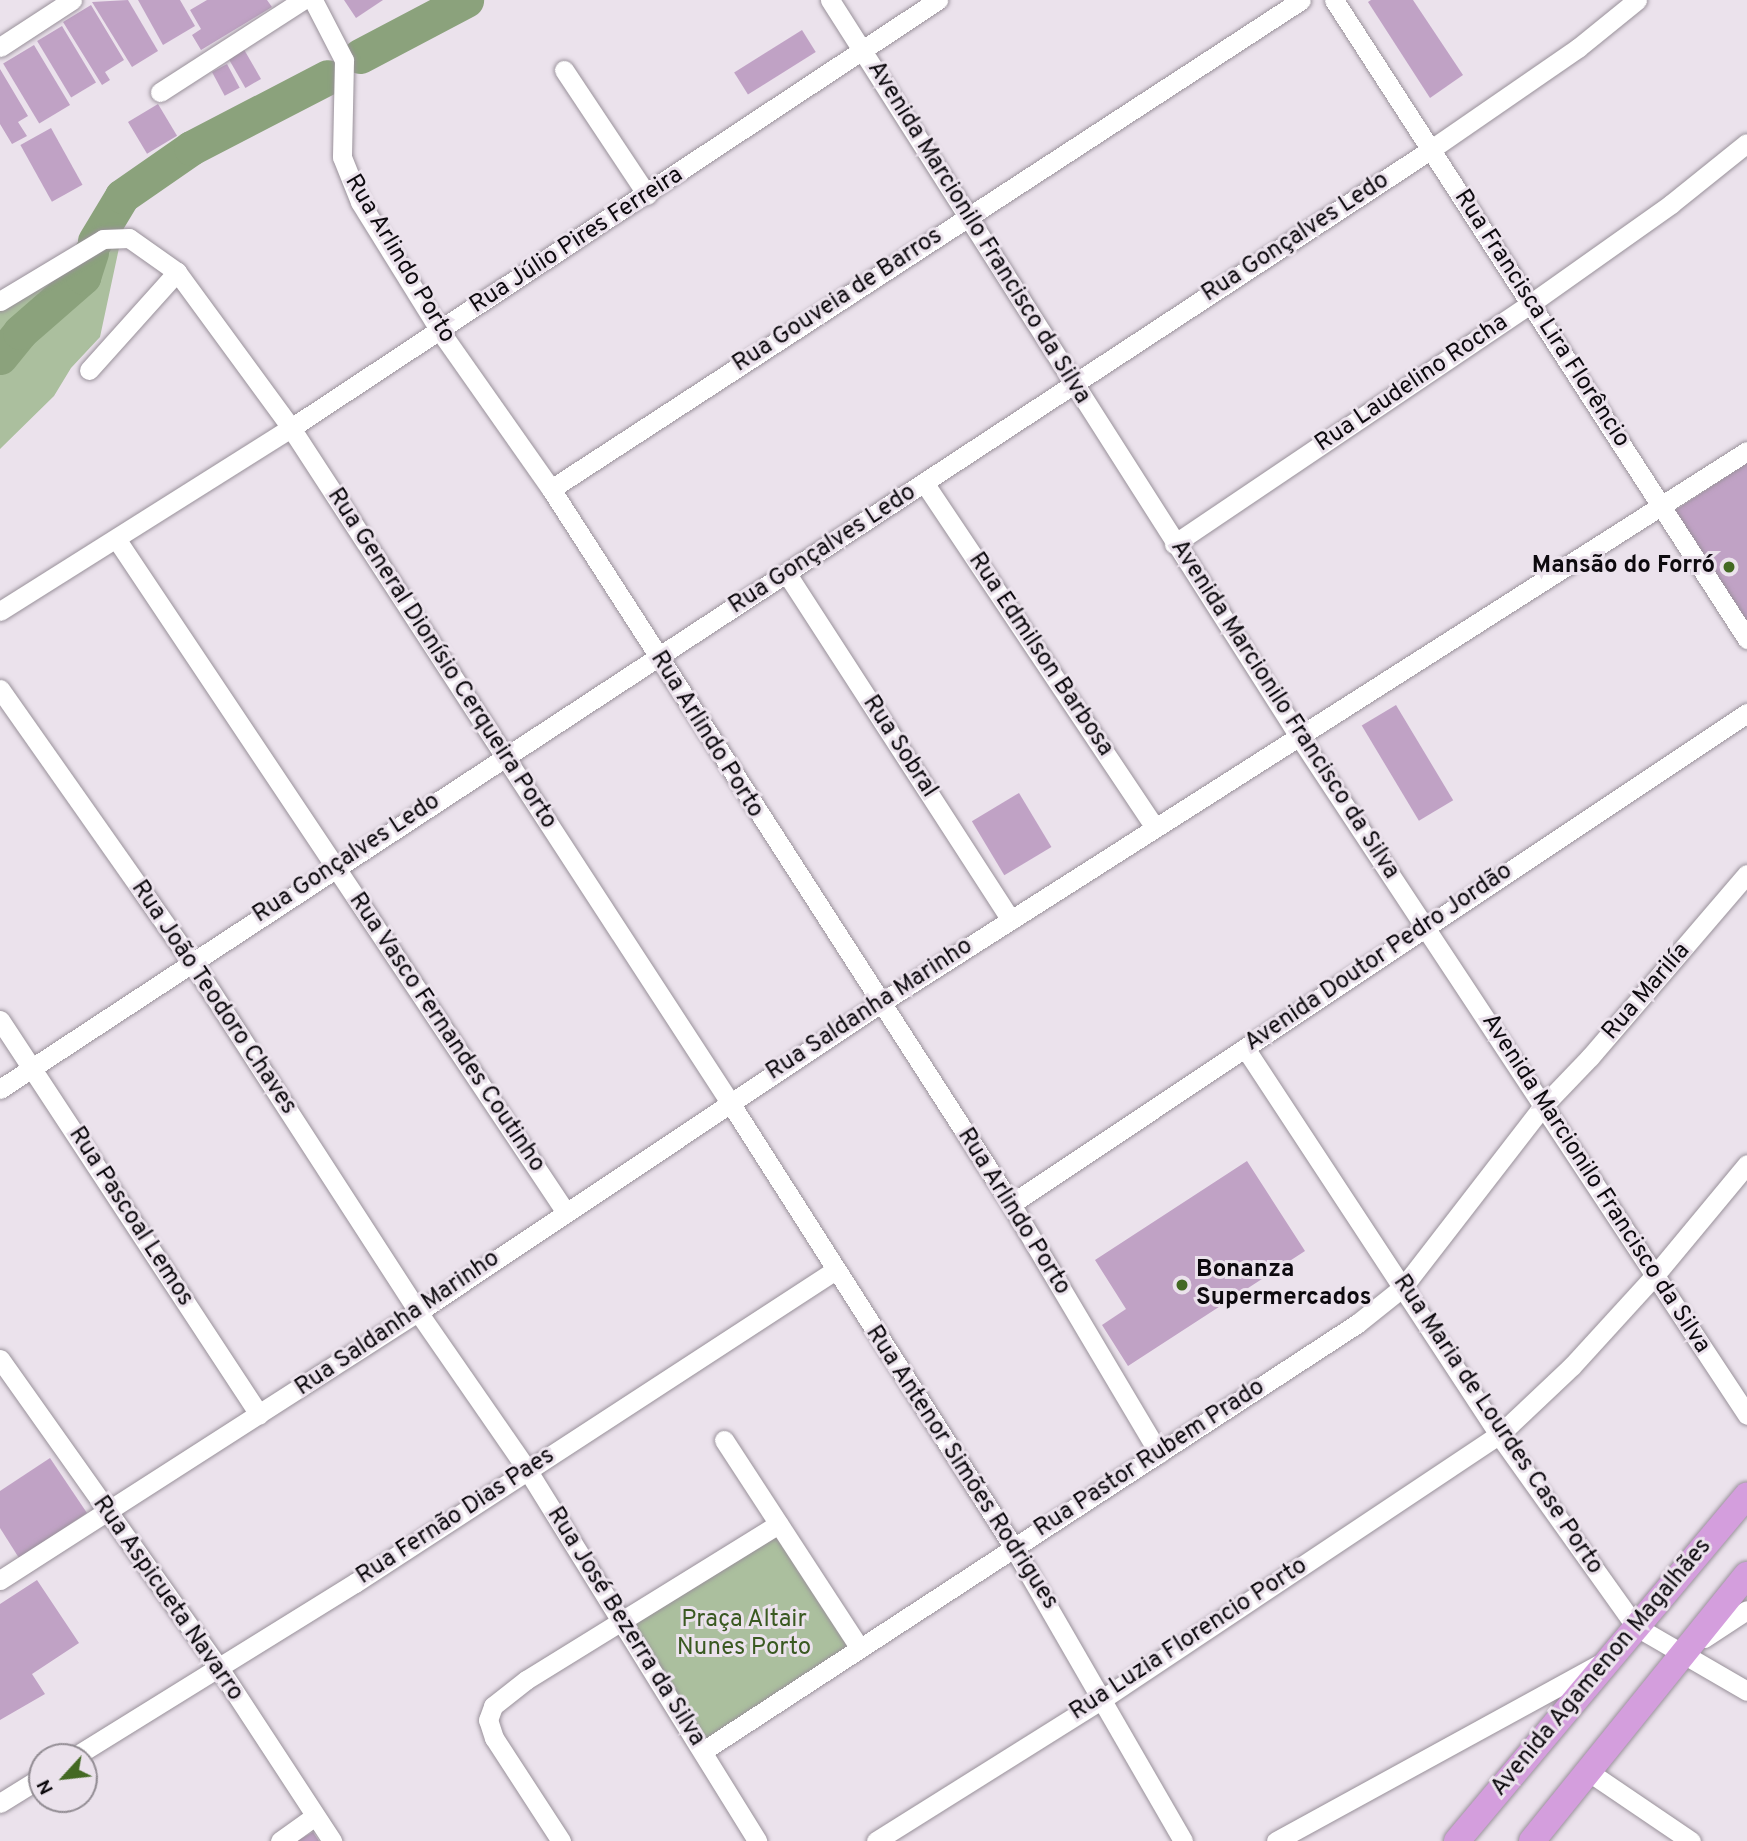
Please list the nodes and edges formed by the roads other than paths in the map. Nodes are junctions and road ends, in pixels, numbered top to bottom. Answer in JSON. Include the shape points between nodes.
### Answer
{"nodes":[{"id":1,"x":72,"y":0,"type":"edge"},
{"id":2,"x":303,"y":0,"type":"edge"},
{"id":3,"x":313,"y":0,"type":"edge"},
{"id":4,"x":830,"y":0,"type":"edge"},
{"id":5,"x":938,"y":0,"type":"edge"},
{"id":6,"x":1301,"y":0,"type":"edge"},
{"id":7,"x":1334,"y":0,"type":"edge"},
{"id":8,"x":1637,"y":0,"type":"edge"},
{"id":9,"x":0,"y":47,"type":"edge"},
{"id":10,"x":863,"y":50,"type":"junction"},
{"id":11,"x":565,"y":70,"type":"dead end"},
{"id":12,"x":160,"y":92,"type":"dead end"},
{"id":13,"x":1747,"y":143,"type":"edge"},
{"id":14,"x":1430,"y":150,"type":"junction"},
{"id":15,"x":647,"y":195,"type":"junction"},
{"id":16,"x":966,"y":218,"type":"junction"},
{"id":17,"x":177,"y":272,"type":"junction"},
{"id":18,"x":0,"y":301,"type":"edge"},
{"id":19,"x":1530,"y":304,"type":"junction"},
{"id":20,"x":439,"y":331,"type":"junction"},
{"id":21,"x":89,"y":370,"type":"dead end"},
{"id":22,"x":1072,"y":386,"type":"junction"},
{"id":23,"x":291,"y":428,"type":"junction"},
{"id":24,"x":1747,"y":451,"type":"edge"},
{"id":25,"x":925,"y":484,"type":"junction"},
{"id":26,"x":551,"y":489,"type":"junction"},
{"id":27,"x":1664,"y":506,"type":"junction"},
{"id":28,"x":117,"y":540,"type":"junction"},
{"id":29,"x":1174,"y":544,"type":"junction"},
{"id":30,"x":787,"y":574,"type":"junction"},
{"id":31,"x":0,"y":611,"type":"edge"},
{"id":32,"x":1747,"y":639,"type":"edge"},
{"id":33,"x":657,"y":657,"type":"junction"},
{"id":34,"x":0,"y":689,"type":"edge"},
{"id":35,"x":1747,"y":713,"type":"edge"},
{"id":36,"x":1300,"y":738,"type":"junction"},
{"id":37,"x":504,"y":757,"type":"junction"},
{"id":38,"x":1155,"y":827,"type":"junction"},
{"id":39,"x":334,"y":865,"type":"junction"},
{"id":40,"x":1747,"y":874,"type":"edge"},
{"id":41,"x":1011,"y":920,"type":"junction"},
{"id":42,"x":1427,"y":926,"type":"junction"},
{"id":43,"x":192,"y":962,"type":"junction"},
{"id":44,"x":879,"y":1004,"type":"junction"},
{"id":45,"x":0,"y":1020,"type":"edge"},
{"id":46,"x":1245,"y":1048,"type":"junction"},
{"id":47,"x":32,"y":1067,"type":"junction"},
{"id":48,"x":0,"y":1088,"type":"edge"},
{"id":49,"x":729,"y":1101,"type":"junction"},
{"id":50,"x":1542,"y":1107,"type":"junction"},
{"id":51,"x":1747,"y":1164,"type":"edge"},
{"id":52,"x":1011,"y":1203,"type":"junction"},
{"id":53,"x":565,"y":1211,"type":"junction"},
{"id":54,"x":834,"y":1271,"type":"junction"},
{"id":55,"x":1655,"y":1275,"type":"junction"},
{"id":56,"x":1403,"y":1287,"type":"junction"},
{"id":57,"x":418,"y":1312,"type":"junction"},
{"id":58,"x":0,"y":1359,"type":"edge"},
{"id":59,"x":259,"y":1415,"type":"junction"},
{"id":60,"x":1747,"y":1415,"type":"edge"},
{"id":61,"x":1499,"y":1435,"type":"junction"},
{"id":62,"x":724,"y":1440,"type":"dead end"},
{"id":63,"x":1159,"y":1453,"type":"junction"},
{"id":64,"x":528,"y":1471,"type":"junction"},
{"id":65,"x":1747,"y":1495,"type":"edge"},
{"id":66,"x":107,"y":1514,"type":"junction"},
{"id":67,"x":779,"y":1524,"type":"junction"},
{"id":68,"x":1014,"y":1548,"type":"junction"},
{"id":69,"x":1747,"y":1575,"type":"edge"},
{"id":70,"x":0,"y":1580,"type":"edge"},
{"id":71,"x":1747,"y":1610,"type":"edge"},
{"id":72,"x":623,"y":1624,"type":"junction"},
{"id":73,"x":1635,"y":1626,"type":"junction"},
{"id":74,"x":859,"y":1647,"type":"junction"},
{"id":75,"x":1682,"y":1651,"type":"junction"},
{"id":76,"x":1611,"y":1657,"type":"junction"},
{"id":77,"x":219,"y":1668,"type":"junction"},
{"id":78,"x":1747,"y":1691,"type":"edge"},
{"id":79,"x":1104,"y":1698,"type":"junction"},
{"id":80,"x":97,"y":1743,"type":"edge"},
{"id":81,"x":703,"y":1751,"type":"junction"},
{"id":82,"x":1588,"y":1772,"type":"junction"},
{"id":83,"x":28,"y":1786,"type":"edge"},
{"id":84,"x":0,"y":1803,"type":"edge"},
{"id":85,"x":315,"y":1816,"type":"junction"},
{"id":86,"x":280,"y":1841,"type":"edge"},
{"id":87,"x":332,"y":1841,"type":"edge"},
{"id":88,"x":561,"y":1841,"type":"edge"},
{"id":89,"x":757,"y":1841,"type":"edge"},
{"id":90,"x":876,"y":1841,"type":"edge"},
{"id":91,"x":1184,"y":1841,"type":"edge"},
{"id":92,"x":1276,"y":1841,"type":"edge"},
{"id":93,"x":1457,"y":1841,"type":"edge"},
{"id":94,"x":1532,"y":1841,"type":"edge"},
{"id":95,"x":1691,"y":1841,"type":"edge"}],
"edges":[{"from":1,"to":9,"type":"street"},
{"from":2,"to":12,"type":"street"},
{"from":3,"to":20,"type":"street","name":"Rua Arlindo Porto","via":[[344,60],[342,157],[348,178]]},
{"from":4,"to":10,"type":"street","name":"Avenida Marcionilo Francisco da Silva"},
{"from":5,"to":10,"type":"street","name":"Rua Júlio Pires Ferreira"},
{"from":6,"to":16,"type":"street","name":"Rua Gouveia de Barros"},
{"from":7,"to":14,"type":"street","name":"Rua Francisca Lira Florêncio"},
{"from":8,"to":14,"type":"street","name":"Rua Gonçalves Ledo","via":[[1578,48]]},
{"from":10,"to":15,"type":"street","name":"Rua Júlio Pires Ferreira"},
{"from":10,"to":16,"type":"street","name":"Avenida Marcionilo Francisco da Silva"},
{"from":11,"to":15,"type":"street"},
{"from":13,"to":19,"type":"street","name":"Rua Laudelino Rocha","via":[[1671,204]]},
{"from":14,"to":19,"type":"street","name":"Rua Francisca Lira Florêncio"},
{"from":14,"to":22,"type":"street","name":"Rua Gonçalves Ledo"},
{"from":15,"to":20,"type":"street","name":"Rua Júlio Pires Ferreira"},
{"from":16,"to":22,"type":"street","name":"Avenida Marcionilo Francisco da Silva"},
{"from":16,"to":26,"type":"street","name":"Rua Gouveia de Barros"},
{"from":17,"to":18,"type":"street","name":"Rua General Dionísio Cerqueira Porto","via":[[129,239],[103,239]]},
{"from":17,"to":21,"type":"street"},
{"from":17,"to":23,"type":"street","name":"Rua General Dionísio Cerqueira Porto"},
{"from":19,"to":27,"type":"street","name":"Rua Francisca Lira Florêncio"},
{"from":19,"to":29,"type":"street","name":"Rua Laudelino Rocha"},
{"from":20,"to":23,"type":"street","name":"Rua Júlio Pires Ferreira"},
{"from":20,"to":26,"type":"street","name":"Rua Arlindo Porto"},
{"from":22,"to":25,"type":"street","name":"Rua Gonçalves Ledo"},
{"from":22,"to":29,"type":"street","name":"Avenida Marcionilo Francisco da Silva"},
{"from":23,"to":28,"type":"street","name":"Rua Júlio Pires Ferreira"},
{"from":23,"to":37,"type":"street","name":"Rua General Dionísio Cerqueira Porto"},
{"from":24,"to":27,"type":"street","name":"Rua Saldanha Marinho"},
{"from":25,"to":30,"type":"street","name":"Rua Gonçalves Ledo"},
{"from":25,"to":38,"type":"street","name":"Rua Edmilson Barbosa"},
{"from":26,"to":33,"type":"street","name":"Rua Arlindo Porto"},
{"from":27,"to":32,"type":"street","name":"Rua Francisca Lira Florêncio"},
{"from":27,"to":36,"type":"street","name":"Rua Saldanha Marinho"},
{"from":28,"to":31,"type":"street","name":"Rua Júlio Pires Ferreira"},
{"from":28,"to":39,"type":"street","name":"Rua Vasco Fernandes Coutinho"},
{"from":29,"to":36,"type":"street","name":"Avenida Marcionilo Francisco da Silva"},
{"from":30,"to":33,"type":"street","name":"Rua Gonçalves Ledo"},
{"from":30,"to":41,"type":"street","name":"Rua Sobral"},
{"from":33,"to":37,"type":"street","name":"Rua Gonçalves Ledo"},
{"from":33,"to":44,"type":"street","name":"Rua Arlindo Porto"},
{"from":34,"to":43,"type":"street","name":"Rua João Teodoro Chaves"},
{"from":35,"to":42,"type":"street","name":"Avenida Doutor Pedro Jordão"},
{"from":36,"to":38,"type":"street","name":"Rua Saldanha Marinho"},
{"from":36,"to":42,"type":"street","name":"Avenida Marcionilo Francisco da Silva"},
{"from":37,"to":39,"type":"street","name":"Rua Gonçalves Ledo"},
{"from":37,"to":49,"type":"street","name":"Rua General Dionísio Cerqueira Porto"},
{"from":38,"to":41,"type":"street","name":"Rua Saldanha Marinho"},
{"from":39,"to":43,"type":"street","name":"Rua Gonçalves Ledo"},
{"from":39,"to":53,"type":"street","name":"Rua Vasco Fernandes Coutinho"},
{"from":40,"to":50,"type":"street","name":"Rua Marilía","via":[[1599,1048]]},
{"from":41,"to":44,"type":"street","name":"Rua Saldanha Marinho"},
{"from":42,"to":46,"type":"street","name":"Avenida Doutor Pedro Jordão"},
{"from":42,"to":50,"type":"street","name":"Avenida Marcionilo Francisco da Silva"},
{"from":43,"to":47,"type":"street","name":"Rua Gonçalves Ledo"},
{"from":43,"to":57,"type":"street","name":"Rua João Teodoro Chaves"},
{"from":44,"to":49,"type":"street","name":"Rua Saldanha Marinho"},
{"from":44,"to":52,"type":"street","name":"Rua Arlindo Porto"},
{"from":45,"to":47,"type":"street","name":"Rua Pascoal Lemos"},
{"from":46,"to":52,"type":"street","name":"Avenida Doutor Pedro Jordão"},
{"from":46,"to":56,"type":"street","name":"Rua Maria de Lourdes Case Porto"},
{"from":47,"to":48,"type":"street","name":"Rua Gonçalves Ledo"},
{"from":47,"to":59,"type":"street","name":"Rua Pascoal Lemos"},
{"from":49,"to":53,"type":"street","name":"Rua Saldanha Marinho"},
{"from":49,"to":54,"type":"street","name":"Rua Antenor Simões Rodrigues"},
{"from":50,"to":55,"type":"street","name":"Avenida Marcionilo Francisco da Silva"},
{"from":50,"to":56,"type":"street","name":"Rua Pastor Rubem Prado"},
{"from":51,"to":55,"type":"street","name":"Rua Luzia Florencio Porto"},
{"from":52,"to":63,"type":"street","name":"Rua Arlindo Porto"},
{"from":53,"to":57,"type":"street","name":"Rua Saldanha Marinho"},
{"from":54,"to":64,"type":"street","name":"Rua Fernão Dias Paes"},
{"from":54,"to":68,"type":"street","name":"Rua Antenor Simões Rodrigues"},
{"from":55,"to":60,"type":"street","name":"Avenida Marcionilo Francisco da Silva"},
{"from":55,"to":61,"type":"street","name":"Rua Luzia Florencio Porto"},
{"from":56,"to":61,"type":"street","name":"Rua Maria de Lourdes Case Porto"},
{"from":56,"to":63,"type":"street","name":"Rua Pastor Rubem Prado","via":[[1358,1322]]},
{"from":57,"to":59,"type":"street","name":"Rua Saldanha Marinho"},
{"from":57,"to":64,"type":"street","name":"Rua José Bezerra da Silva"},
{"from":58,"to":66,"type":"street","name":"Rua Aspicueta Navarro"},
{"from":59,"to":66,"type":"street","name":"Rua Saldanha Marinho"},
{"from":61,"to":73,"type":"street","name":"Rua Maria de Lourdes Case Porto"},
{"from":61,"to":79,"type":"street","name":"Rua Luzia Florencio Porto"},
{"from":62,"to":67,"type":"street"},
{"from":63,"to":68,"type":"street","name":"Rua Pastor Rubem Prado"},
{"from":64,"to":72,"type":"street","name":"Rua José Bezerra da Silva"},
{"from":64,"to":77,"type":"street","name":"Rua Fernão Dias Paes"},
{"from":65,"to":73,"type":"main road","name":"Avenida Agamenon Magalhães"},
{"from":66,"to":70,"type":"street","name":"Rua Saldanha Marinho"},
{"from":66,"to":77,"type":"street","name":"Rua Aspicueta Navarro"},
{"from":67,"to":72,"type":"street"},
{"from":67,"to":74,"type":"street"},
{"from":68,"to":74,"type":"street","name":"Rua Pastor Rubem Prado"},
{"from":68,"to":79,"type":"street","name":"Rua Antenor Simões Rodrigues"},
{"from":69,"to":75,"type":"main road","name":"Avenida Agamenon Magalhães"},
{"from":71,"to":75,"type":"street"},
{"from":72,"to":81,"type":"street","name":"Rua José Bezerra da Silva"},
{"from":72,"to":88,"type":"street","via":[[526,1680],[493,1706],[488,1720],[506,1760]]},
{"from":73,"to":75,"type":"street"},
{"from":73,"to":76,"type":"main road","name":"Avenida Agamenon Magalhães"},
{"from":74,"to":81,"type":"street","name":"Rua Pastor Rubem Prado"},
{"from":75,"to":78,"type":"street"},
{"from":75,"to":82,"type":"main road","name":"Avenida Agamenon Magalhães"},
{"from":76,"to":92,"type":"street"},
{"from":76,"to":93,"type":"main road","name":"Avenida Agamenon Magalhães"},
{"from":77,"to":80,"type":"street","name":"Rua Fernão Dias Paes"},
{"from":77,"to":85,"type":"street","name":"Rua Aspicueta Navarro"},
{"from":79,"to":90,"type":"street","name":"Rua Luzia Florencio Porto"},
{"from":79,"to":91,"type":"street","name":"Rua Antenor Simões Rodrigues"},
{"from":81,"to":89,"type":"street","name":"Rua José Bezerra da Silva"},
{"from":82,"to":94,"type":"main road","name":"Avenida Agamenon Magalhães"},
{"from":82,"to":95,"type":"street"},
{"from":83,"to":84,"type":"street"},
{"from":85,"to":86,"type":"street"},
{"from":85,"to":87,"type":"street","name":"Rua Aspicueta Navarro"}]}
